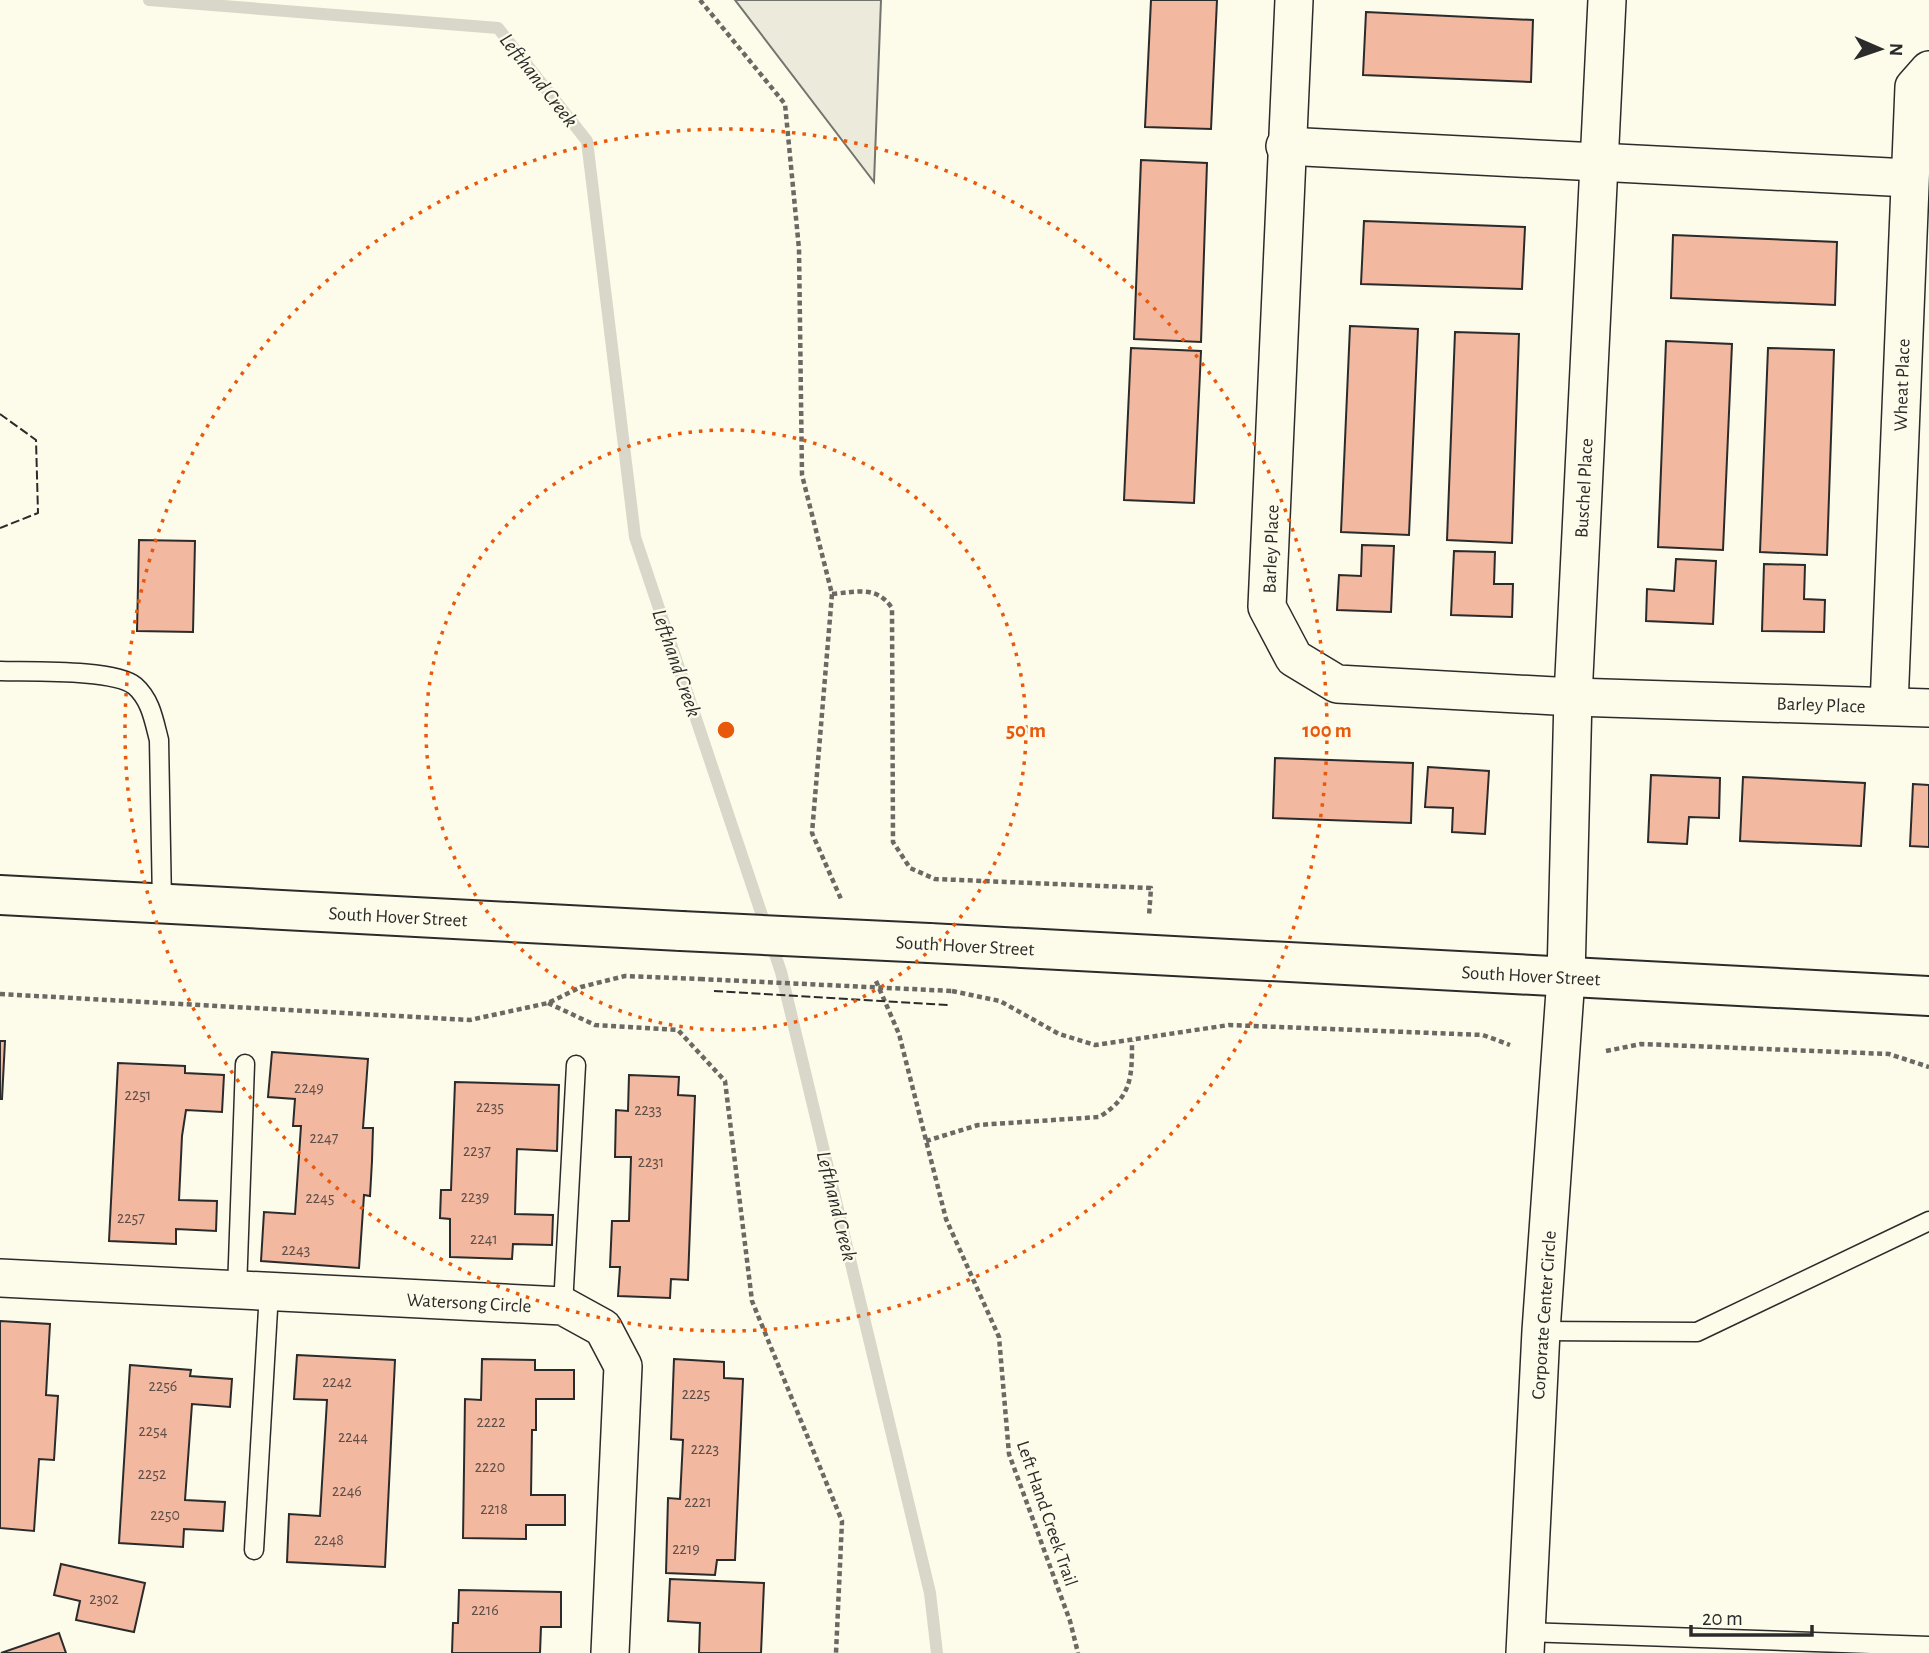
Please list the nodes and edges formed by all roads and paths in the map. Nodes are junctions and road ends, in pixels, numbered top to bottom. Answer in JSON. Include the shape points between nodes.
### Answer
{"nodes":[{"id":1,"x":700,"y":0,"type":"edge"},
{"id":2,"x":1294,"y":0,"type":"edge"},
{"id":3,"x":1607,"y":0,"type":"edge"},
{"id":4,"x":1929,"y":70,"type":"edge"},
{"id":5,"x":1285,"y":146,"type":"junction"},
{"id":6,"x":1599,"y":163,"type":"junction"},
{"id":7,"x":1909,"y":178,"type":"junction"},
{"id":8,"x":832,"y":594,"type":"junction"},
{"id":9,"x":0,"y":671,"type":"edge"},
{"id":10,"x":1573,"y":697,"type":"junction"},
{"id":11,"x":1889,"y":706,"type":"junction"},
{"id":12,"x":1929,"y":708,"type":"edge"},
{"id":13,"x":0,"y":895,"type":"edge"},
{"id":14,"x":162,"y":903,"type":"junction"},
{"id":15,"x":845,"y":908,"type":"dead end"},
{"id":16,"x":1148,"y":955,"type":"junction"},
{"id":17,"x":872,"y":971,"type":"dead end"},
{"id":18,"x":1566,"y":977,"type":"junction"},
{"id":19,"x":0,"y":994,"type":"edge"},
{"id":20,"x":1929,"y":996,"type":"edge"},
{"id":21,"x":548,"y":1003,"type":"junction"},
{"id":22,"x":1132,"y":1041,"type":"junction"},
{"id":23,"x":1510,"y":1045,"type":"dead end"},
{"id":24,"x":1606,"y":1051,"type":"dead end"},
{"id":25,"x":245,"y":1063,"type":"dead end"},
{"id":26,"x":576,"y":1065,"type":"dead end"},
{"id":27,"x":1929,"y":1067,"type":"edge"},
{"id":28,"x":926,"y":1142,"type":"junction"},
{"id":29,"x":1929,"y":1221,"type":"edge"},
{"id":30,"x":0,"y":1278,"type":"edge"},
{"id":31,"x":253,"y":1291,"type":"junction"},
{"id":32,"x":563,"y":1306,"type":"junction"},
{"id":33,"x":1541,"y":1331,"type":"junction"},
{"id":34,"x":254,"y":1550,"type":"dead end"},
{"id":35,"x":1525,"y":1642,"type":"edge"},
{"id":36,"x":1929,"y":1646,"type":"edge"},
{"id":37,"x":610,"y":1653,"type":"edge"},
{"id":38,"x":835,"y":1653,"type":"edge"},
{"id":39,"x":1078,"y":1653,"type":"edge"}],
"edges":[{"from":1,"to":8,"type":"path","via":[[785,104],[799,249],[802,475]]},
{"from":2,"to":5,"type":"street","name":"Barley Place"},
{"from":3,"to":6,"type":"street","name":"Buschel Place"},
{"from":4,"to":7,"type":"street","name":"Wheat Place","via":[[1914,87]]},
{"from":5,"to":6,"type":"street"},
{"from":5,"to":10,"type":"street","name":"Barley Place","via":[[1267,607],[1294,659],[1337,684]]},
{"from":6,"to":7,"type":"street"},
{"from":6,"to":10,"type":"street","name":"Buschel Place"},
{"from":7,"to":11,"type":"street","name":"Wheat Place"},
{"from":8,"to":15,"type":"path","via":[[812,833]]},
{"from":8,"to":16,"type":"path","via":[[869,590],[883,596],[892,608],[893,842],[910,869],[935,879],[1151,888]]},
{"from":9,"to":14,"type":"lane","via":[[122,678],[144,695],[159,740]]},
{"from":10,"to":11,"type":"street","name":"Barley Place"},
{"from":10,"to":18,"type":"street","name":"Buschel Place"},
{"from":11,"to":12,"type":"street","name":"Barley Place"},
{"from":13,"to":14,"type":"main road","name":"South Hover Street"},
{"from":14,"to":16,"type":"main road","name":"South Hover Street","bridge":true},
{"from":16,"to":18,"type":"main road","name":"South Hover Street"},
{"from":17,"to":28,"type":"path","name":"Left Hand Creek Trail","via":[[899,1034]]},
{"from":18,"to":20,"type":"main road","name":"South Hover Street"},
{"from":18,"to":33,"type":"street","name":"Corporate Center Circle"},
{"from":19,"to":21,"type":"path","via":[[470,1020]]},
{"from":21,"to":22,"type":"path","bridge":true,"via":[[580,987],[625,976],[951,991],[1000,1001],[1059,1034],[1094,1045]]},
{"from":21,"to":38,"type":"path","via":[[595,1025],[678,1030],[725,1081],[752,1301],[842,1521]]},
{"from":22,"to":23,"type":"path","via":[[1229,1025],[1483,1035]]},
{"from":22,"to":28,"type":"path","via":[[1132,1070],[1125,1096],[1099,1117],[978,1125]]},
{"from":24,"to":27,"type":"path","via":[[1641,1044],[1889,1054]]},
{"from":25,"to":31,"type":"lane"},
{"from":26,"to":32,"type":"lane"},
{"from":28,"to":39,"type":"path","name":"Left Hand Creek Trail","via":[[946,1219],[999,1337],[1009,1454]]},
{"from":29,"to":33,"type":"lane","via":[[1697,1332]]},
{"from":30,"to":31,"type":"street","name":"Watersong Circle"},
{"from":31,"to":32,"type":"street","name":"Watersong Circle"},
{"from":31,"to":34,"type":"lane"},
{"from":32,"to":37,"type":"street","name":"Watersong Circle","via":[[603,1328],[623,1366]]},
{"from":33,"to":35,"type":"street","name":"Corporate Center Circle"},
{"from":35,"to":36,"type":"lane"}]}
